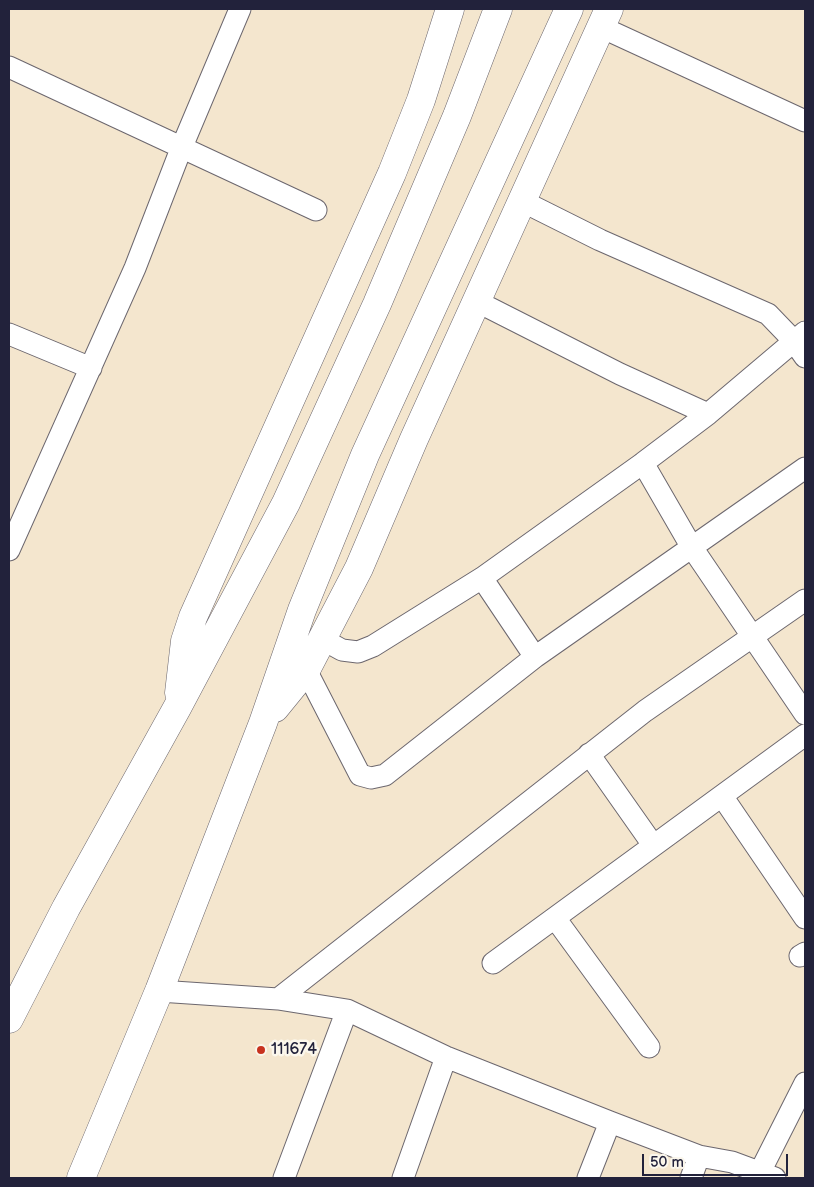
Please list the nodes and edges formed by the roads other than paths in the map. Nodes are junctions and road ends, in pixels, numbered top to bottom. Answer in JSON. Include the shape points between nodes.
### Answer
{"nodes":[{"id":1,"x":240,"y":9,"type":"edge"},
{"id":2,"x":450,"y":9,"type":"edge"},
{"id":3,"x":498,"y":9,"type":"edge"},
{"id":4,"x":509,"y":9,"type":"edge"},
{"id":5,"x":569,"y":9,"type":"edge"},
{"id":6,"x":605,"y":18,"type":"edge"},
{"id":7,"x":9,"y":67,"type":"edge"},
{"id":8,"x":457,"y":116,"type":"junction"},
{"id":9,"x":805,"y":121,"type":"edge"},
{"id":10,"x":181,"y":149,"type":"junction"},
{"id":11,"x":522,"y":201,"type":"junction"},
{"id":12,"x":316,"y":210,"type":"dead end"},
{"id":13,"x":476,"y":301,"type":"junction"},
{"id":14,"x":9,"y":334,"type":"edge"},
{"id":15,"x":799,"y":336,"type":"edge"},
{"id":16,"x":805,"y":357,"type":"edge"},
{"id":17,"x":91,"y":368,"type":"junction"},
{"id":18,"x":708,"y":414,"type":"junction"},
{"id":19,"x":643,"y":464,"type":"junction"},
{"id":20,"x":805,"y":468,"type":"edge"},
{"id":21,"x":691,"y":546,"type":"junction"},
{"id":22,"x":9,"y":550,"type":"edge"},
{"id":23,"x":482,"y":578,"type":"junction"},
{"id":24,"x":805,"y":600,"type":"edge"},
{"id":25,"x":753,"y":638,"type":"junction"},
{"id":26,"x":322,"y":639,"type":"junction"},
{"id":27,"x":535,"y":658,"type":"junction"},
{"id":28,"x":306,"y":670,"type":"junction"},
{"id":29,"x":178,"y":708,"type":"junction"},
{"id":30,"x":805,"y":714,"type":"edge"},
{"id":31,"x":263,"y":723,"type":"junction"},
{"id":32,"x":805,"y":735,"type":"edge"},
{"id":33,"x":589,"y":754,"type":"junction"},
{"id":34,"x":722,"y":796,"type":"junction"},
{"id":35,"x":653,"y":845,"type":"junction"},
{"id":36,"x":555,"y":918,"type":"junction"},
{"id":37,"x":805,"y":918,"type":"edge"},
{"id":38,"x":493,"y":963,"type":"dead end"},
{"id":39,"x":159,"y":991,"type":"junction"},
{"id":40,"x":278,"y":999,"type":"junction"},
{"id":41,"x":347,"y":1010,"type":"junction"},
{"id":42,"x":9,"y":1020,"type":"edge"},
{"id":43,"x":649,"y":1048,"type":"dead end"},
{"id":44,"x":446,"y":1057,"type":"junction"},
{"id":45,"x":805,"y":1083,"type":"edge"},
{"id":46,"x":610,"y":1122,"type":"junction"},
{"id":47,"x":700,"y":1156,"type":"junction"},
{"id":48,"x":768,"y":1175,"type":"edge"},
{"id":49,"x":80,"y":1178,"type":"edge"},
{"id":50,"x":284,"y":1178,"type":"edge"},
{"id":51,"x":402,"y":1178,"type":"edge"},
{"id":52,"x":588,"y":1178,"type":"edge"},
{"id":53,"x":691,"y":1178,"type":"edge"}],
"edges":[{"from":1,"to":10,"type":"street"},
{"from":2,"to":29,"type":"highway","via":[[392,174],[193,617],[185,641]]},
{"from":3,"to":8,"type":"highway"},
{"from":4,"to":8,"type":"highway"},
{"from":5,"to":31,"type":"highway","via":[[365,455],[302,610]]},
{"from":6,"to":9,"type":"street"},
{"from":6,"to":11,"type":"highway"},
{"from":7,"to":10,"type":"street"},
{"from":8,"to":29,"type":"highway","via":[[377,304],[286,503]]},
{"from":10,"to":12,"type":"street"},
{"from":10,"to":17,"type":"street","via":[[135,268]]},
{"from":11,"to":13,"type":"highway"},
{"from":11,"to":15,"type":"street","via":[[609,244],[768,314]]},
{"from":13,"to":18,"type":"street","via":[[620,374]]},
{"from":13,"to":26,"type":"highway","via":[[359,568]]},
{"from":14,"to":17,"type":"street"},
{"from":15,"to":16,"type":"street"},
{"from":15,"to":18,"type":"street"},
{"from":17,"to":22,"type":"street"},
{"from":18,"to":19,"type":"street"},
{"from":19,"to":21,"type":"street"},
{"from":19,"to":23,"type":"street"},
{"from":20,"to":21,"type":"street"},
{"from":21,"to":25,"type":"street"},
{"from":21,"to":27,"type":"street"},
{"from":23,"to":26,"type":"street","via":[[374,646],[358,652],[342,650]]},
{"from":23,"to":27,"type":"street"},
{"from":24,"to":25,"type":"street"},
{"from":25,"to":30,"type":"street"},
{"from":25,"to":33,"type":"street","via":[[645,711]]},
{"from":26,"to":28,"type":"highway"},
{"from":27,"to":28,"type":"street","via":[[385,775],[371,778],[360,775]]},
{"from":28,"to":31,"type":"highway"},
{"from":29,"to":42,"type":"highway","via":[[66,908]]},
{"from":31,"to":39,"type":"highway"},
{"from":32,"to":34,"type":"street"},
{"from":33,"to":35,"type":"street"},
{"from":33,"to":40,"type":"street"},
{"from":34,"to":35,"type":"street"},
{"from":34,"to":37,"type":"street"},
{"from":35,"to":36,"type":"street"},
{"from":36,"to":38,"type":"street"},
{"from":36,"to":43,"type":"street"},
{"from":39,"to":40,"type":"street"},
{"from":39,"to":49,"type":"highway"},
{"from":40,"to":41,"type":"street"},
{"from":41,"to":44,"type":"street"},
{"from":41,"to":50,"type":"street"},
{"from":44,"to":46,"type":"street"},
{"from":44,"to":51,"type":"street"},
{"from":45,"to":48,"type":"street"},
{"from":46,"to":47,"type":"street"},
{"from":46,"to":52,"type":"street"},
{"from":47,"to":48,"type":"street","via":[[732,1162]]},
{"from":47,"to":53,"type":"street"}]}
